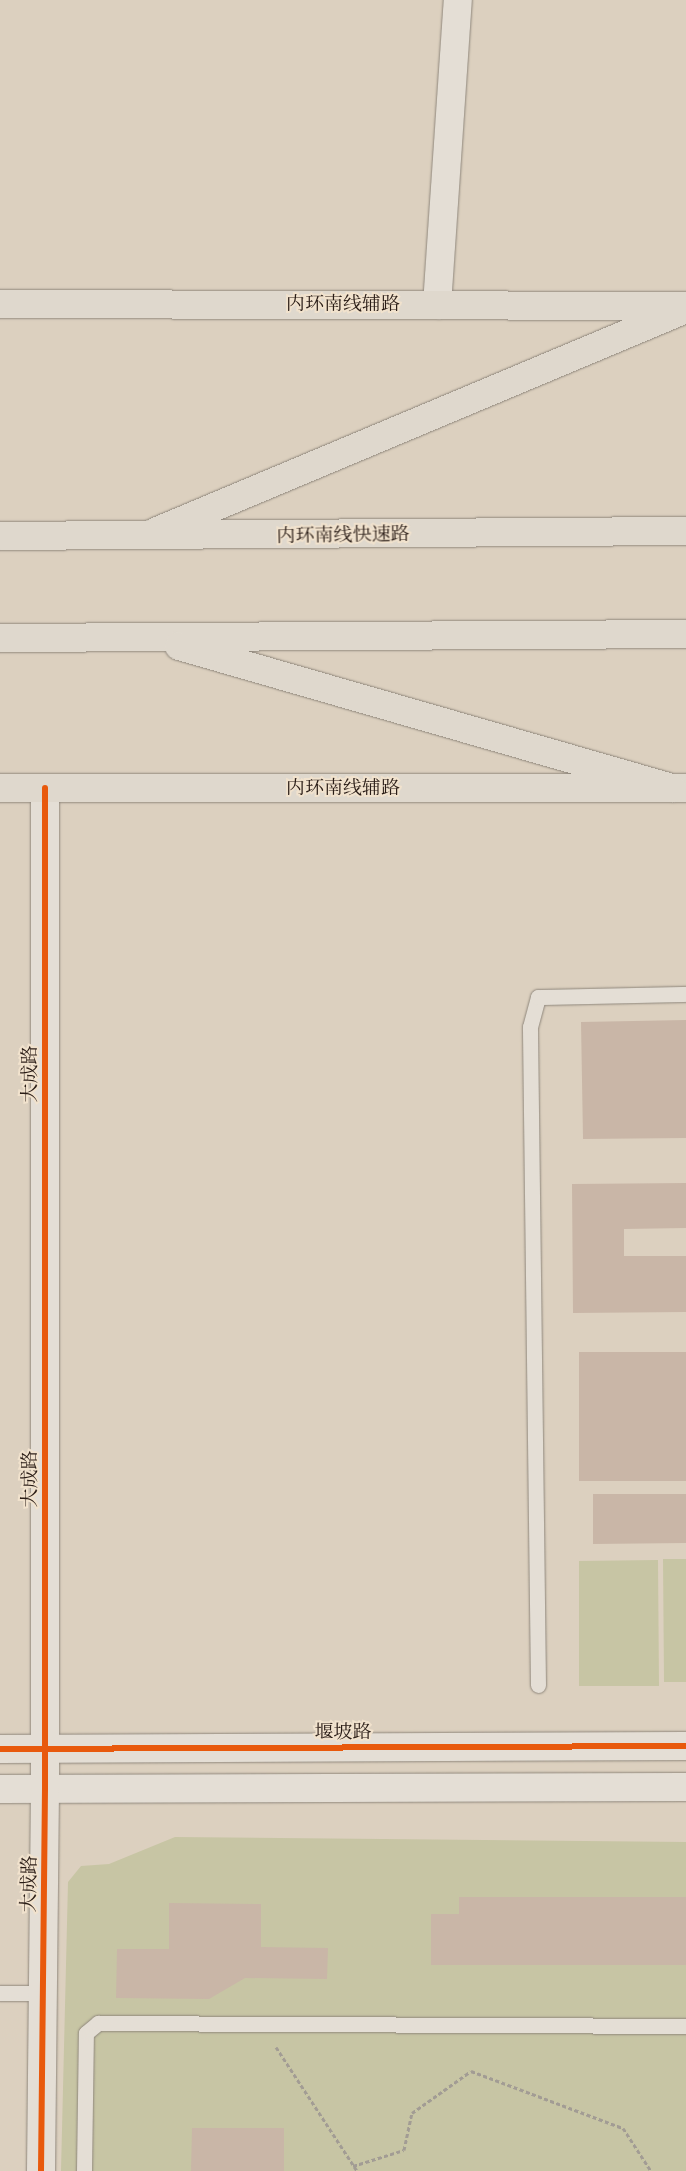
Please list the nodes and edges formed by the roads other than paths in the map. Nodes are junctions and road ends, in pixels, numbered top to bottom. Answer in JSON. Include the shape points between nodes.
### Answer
{"nodes":[{"id":1,"x":458,"y":0,"type":"edge"},
{"id":2,"x":0,"y":304,"type":"edge"},
{"id":3,"x":438,"y":304,"type":"junction"},
{"id":4,"x":686,"y":308,"type":"edge"},
{"id":5,"x":686,"y":531,"type":"edge"},
{"id":6,"x":0,"y":536,"type":"edge"},
{"id":7,"x":142,"y":537,"type":"junction"},
{"id":8,"x":686,"y":634,"type":"edge"},
{"id":9,"x":148,"y":637,"type":"junction"},
{"id":10,"x":0,"y":638,"type":"edge"},
{"id":11,"x":0,"y":788,"type":"edge"},
{"id":12,"x":45,"y":788,"type":"junction"},
{"id":13,"x":679,"y":788,"type":"edge"},
{"id":14,"x":686,"y":994,"type":"edge"},
{"id":15,"x":538,"y":1684,"type":"dead end"},
{"id":16,"x":686,"y":1746,"type":"edge"},
{"id":17,"x":45,"y":1748,"type":"junction"},
{"id":18,"x":0,"y":1749,"type":"edge"},
{"id":19,"x":686,"y":1787,"type":"edge"},
{"id":20,"x":46,"y":1788,"type":"junction"},
{"id":21,"x":0,"y":1789,"type":"edge"},
{"id":22,"x":0,"y":1993,"type":"edge"},
{"id":23,"x":43,"y":1993,"type":"junction"},
{"id":24,"x":686,"y":2026,"type":"edge"},
{"id":25,"x":41,"y":2171,"type":"edge"},
{"id":26,"x":84,"y":2171,"type":"edge"}],
"edges":[{"from":1,"to":3,"type":"street"},
{"from":2,"to":3,"type":"main road","name":"内环南线辅路"},
{"from":3,"to":4,"type":"main road","name":"内环南线辅路"},
{"from":4,"to":7,"type":"main road"},
{"from":5,"to":7,"type":"main road","name":"内环南线快速路"},
{"from":6,"to":7,"type":"main road","name":"内环南线快速路"},
{"from":8,"to":9,"type":"main road"},
{"from":9,"to":10,"type":"main road"},
{"from":9,"to":13,"type":"main road"},
{"from":11,"to":12,"type":"main road","name":"内环南线辅路"},
{"from":12,"to":13,"type":"main road","name":"内环南线辅路"},
{"from":12,"to":17,"type":"street","name":"大成路"},
{"from":14,"to":15,"type":"lane","via":[[538,997],[530,1027]]},
{"from":16,"to":17,"type":"street","name":"堰坡路"},
{"from":17,"to":18,"type":"street","name":"堰坡路"},
{"from":17,"to":20,"type":"street","name":"大成路"},
{"from":19,"to":20,"type":"street"},
{"from":20,"to":21,"type":"street"},
{"from":20,"to":23,"type":"street","name":"大成路"},
{"from":22,"to":23,"type":"lane"},
{"from":23,"to":25,"type":"street","name":"大成路"},
{"from":24,"to":26,"type":"lane","via":[[98,2023],[86,2033]]}]}
